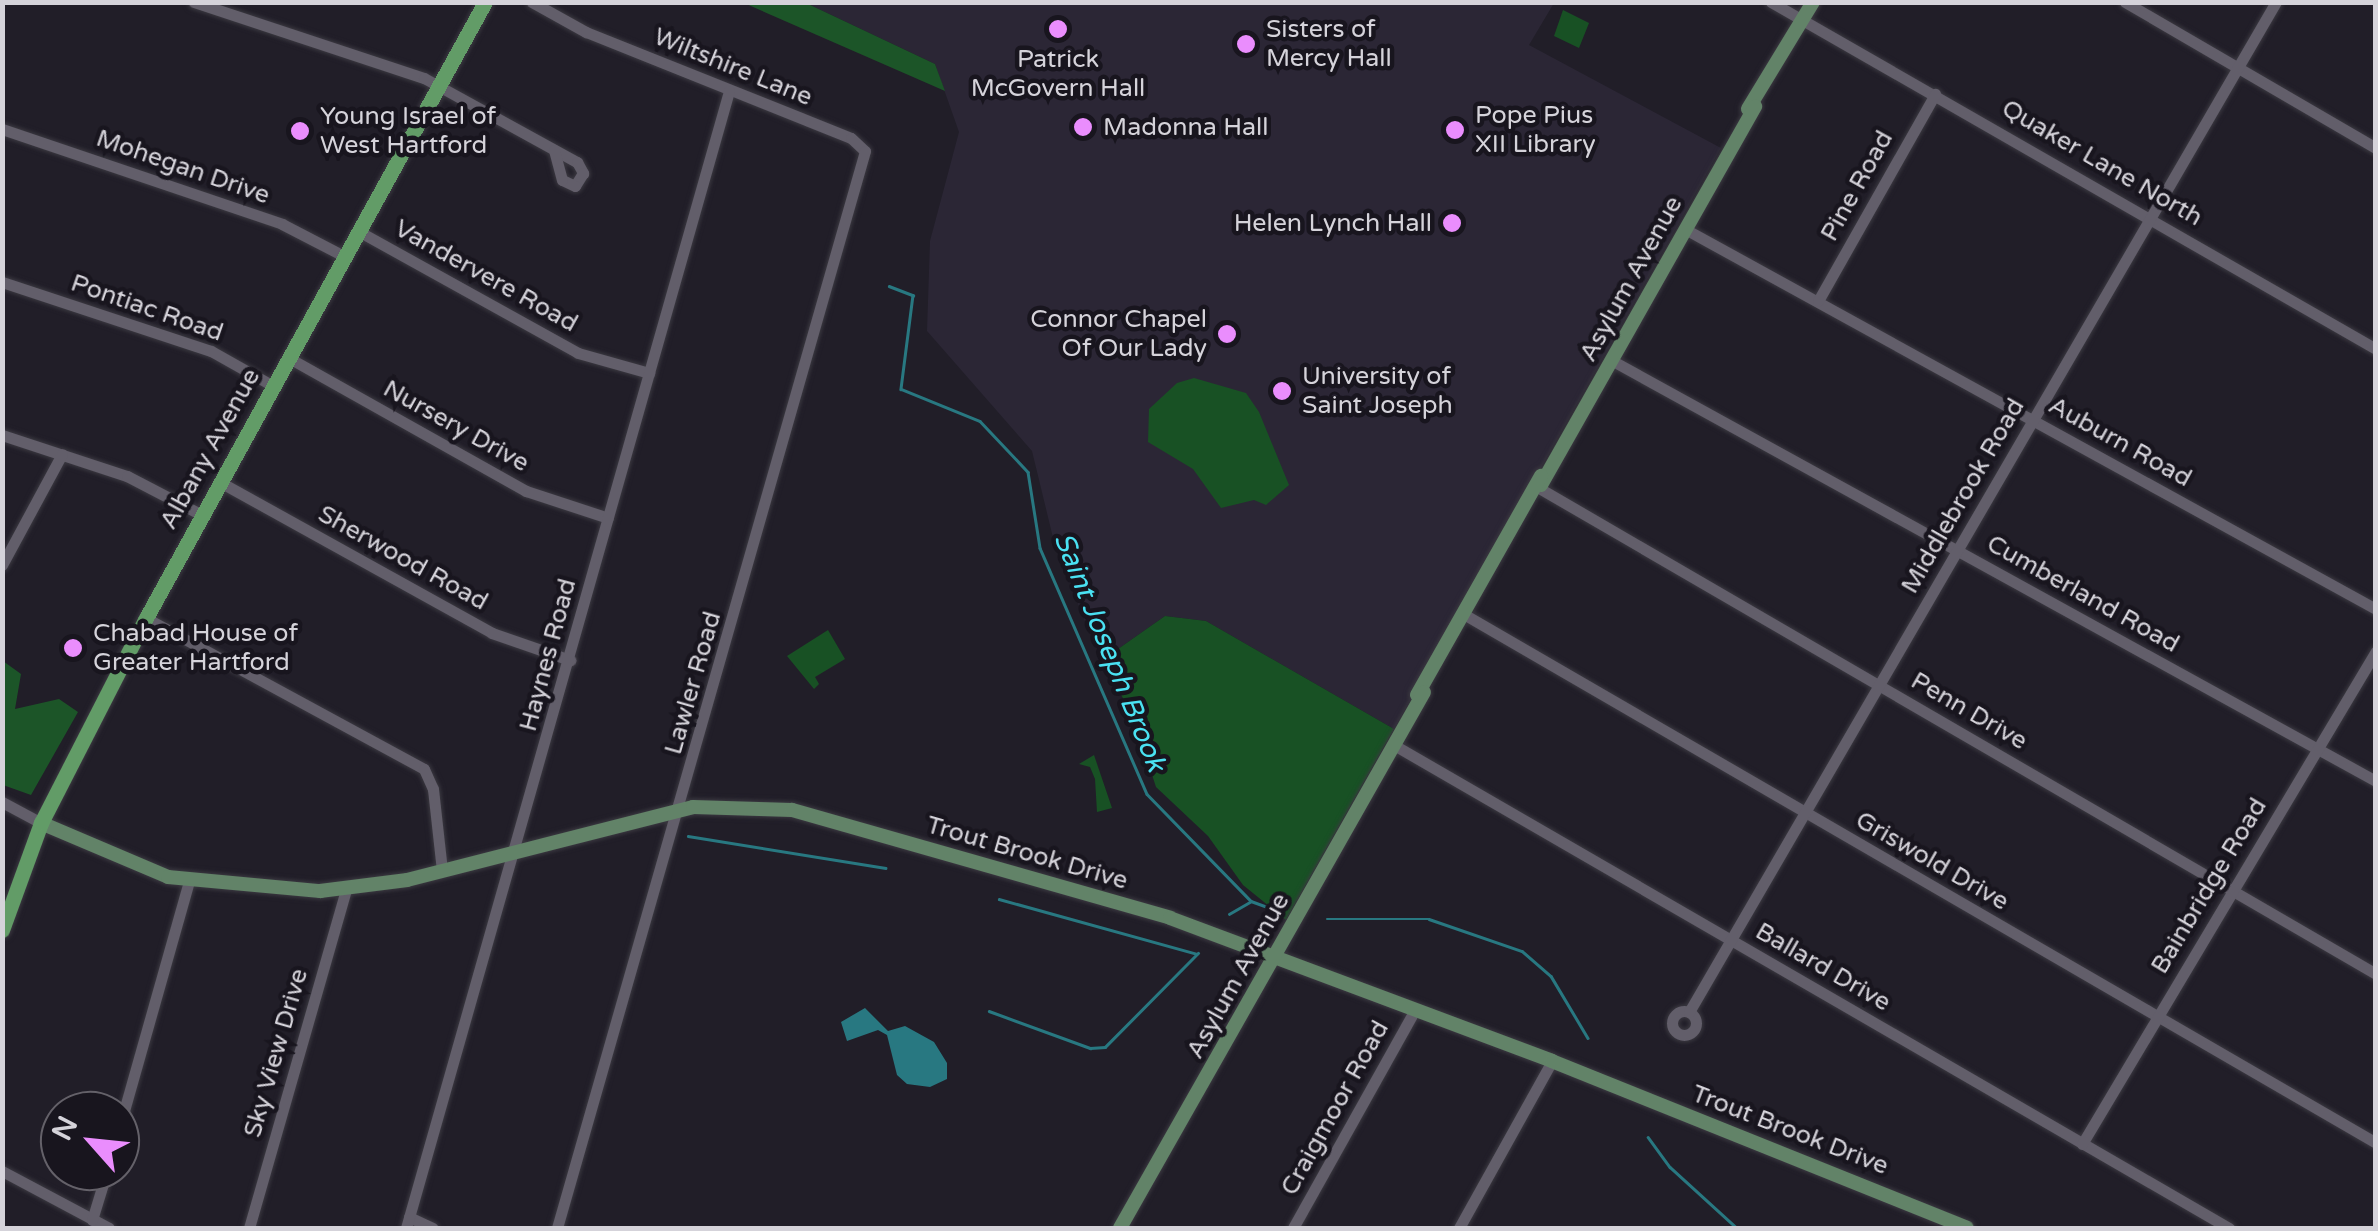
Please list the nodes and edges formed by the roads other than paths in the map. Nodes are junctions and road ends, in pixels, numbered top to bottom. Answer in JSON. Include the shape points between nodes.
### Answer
{"nodes":[{"id":1,"x":194,"y":2,"type":"edge"},
{"id":2,"x":485,"y":2,"type":"edge"},
{"id":3,"x":532,"y":2,"type":"edge"},
{"id":4,"x":1771,"y":2,"type":"edge"},
{"id":5,"x":1813,"y":2,"type":"edge"},
{"id":6,"x":2125,"y":2,"type":"edge"},
{"id":7,"x":2276,"y":2,"type":"edge"},
{"id":8,"x":1803,"y":20,"type":"junction"},
{"id":9,"x":2239,"y":66,"type":"junction"},
{"id":10,"x":440,"y":87,"type":"junction"},
{"id":11,"x":729,"y":91,"type":"junction"},
{"id":12,"x":1935,"y":94,"type":"junction"},
{"id":13,"x":2,"y":129,"type":"edge"},
{"id":14,"x":863,"y":147,"type":"joint"},
{"id":15,"x":2376,"y":148,"type":"edge"},
{"id":16,"x":554,"y":150,"type":"dead end"},
{"id":17,"x":2151,"y":216,"type":"junction"},
{"id":18,"x":1685,"y":229,"type":"junction"},
{"id":19,"x":360,"y":232,"type":"junction"},
{"id":20,"x":346,"y":257,"type":"junction"},
{"id":21,"x":2,"y":282,"type":"edge"},
{"id":22,"x":1818,"y":301,"type":"junction"},
{"id":23,"x":2376,"y":349,"type":"edge"},
{"id":24,"x":288,"y":358,"type":"junction"},
{"id":25,"x":1611,"y":360,"type":"junction"},
{"id":26,"x":649,"y":372,"type":"junction"},
{"id":27,"x":273,"y":386,"type":"junction"},
{"id":28,"x":2034,"y":420,"type":"junction"},
{"id":29,"x":2,"y":435,"type":"edge"},
{"id":30,"x":62,"y":454,"type":"junction"},
{"id":31,"x":220,"y":482,"type":"junction"},
{"id":32,"x":1540,"y":486,"type":"junction"},
{"id":33,"x":202,"y":515,"type":"junction"},
{"id":34,"x":608,"y":518,"type":"junction"},
{"id":35,"x":1957,"y":550,"type":"junction"},
{"id":36,"x":2,"y":565,"type":"edge"},
{"id":37,"x":2376,"y":609,"type":"edge"},
{"id":38,"x":1466,"y":616,"type":"junction"},
{"id":39,"x":146,"y":618,"type":"junction"},
{"id":40,"x":2376,"y":651,"type":"edge"},
{"id":41,"x":570,"y":660,"type":"junction"},
{"id":42,"x":1879,"y":685,"type":"junction"},
{"id":43,"x":1394,"y":745,"type":"junction"},
{"id":44,"x":2317,"y":748,"type":"junction"},
{"id":45,"x":2376,"y":781,"type":"edge"},
{"id":46,"x":2,"y":802,"type":"edge"},
{"id":47,"x":674,"y":812,"type":"junction"},
{"id":48,"x":1804,"y":813,"type":"junction"},
{"id":49,"x":41,"y":824,"type":"junction"},
{"id":50,"x":511,"y":853,"type":"junction"},
{"id":51,"x":442,"y":871,"type":"junction"},
{"id":52,"x":189,"y":882,"type":"junction"},
{"id":53,"x":346,"y":890,"type":"junction"},
{"id":54,"x":2232,"y":891,"type":"junction"},
{"id":55,"x":2,"y":930,"type":"edge"},
{"id":56,"x":1730,"y":940,"type":"junction"},
{"id":57,"x":1276,"y":956,"type":"junction"},
{"id":58,"x":2376,"y":974,"type":"edge"},
{"id":59,"x":1415,"y":1010,"type":"junction"},
{"id":60,"x":1689,"y":1012,"type":"dead end"},
{"id":61,"x":2157,"y":1017,"type":"junction"},
{"id":62,"x":1552,"y":1061,"type":"junction"},
{"id":63,"x":130,"y":1091,"type":"edge"},
{"id":64,"x":2082,"y":1144,"type":"junction"},
{"id":65,"x":2376,"y":1144,"type":"edge"},
{"id":66,"x":2,"y":1171,"type":"edge"},
{"id":67,"x":100,"y":1191,"type":"edge"},
{"id":68,"x":92,"y":1220,"type":"junction"},
{"id":69,"x":407,"y":1223,"type":"edge"},
{"id":70,"x":108,"y":1228,"type":"edge"},
{"id":71,"x":249,"y":1228,"type":"edge"},
{"id":72,"x":433,"y":1228,"type":"edge"},
{"id":73,"x":556,"y":1228,"type":"edge"},
{"id":74,"x":1120,"y":1228,"type":"edge"},
{"id":75,"x":1294,"y":1228,"type":"edge"},
{"id":76,"x":1459,"y":1228,"type":"edge"},
{"id":77,"x":1966,"y":1228,"type":"edge"},
{"id":78,"x":2229,"y":1228,"type":"edge"}],
"edges":[{"from":1,"to":10,"type":"street"},
{"from":2,"to":10,"type":"highway","name":"Albany Avenue"},
{"from":3,"to":11,"type":"street","name":"Wiltshire Lane"},
{"from":4,"to":8,"type":"street","name":"Quaker Lane North"},
{"from":5,"to":8,"type":"main road","name":"Asylum Avenue"},
{"from":6,"to":9,"type":"street"},
{"from":7,"to":9,"type":"street","name":"Middlebrook Road"},
{"from":8,"to":12,"type":"street","name":"Quaker Lane North"},
{"from":8,"to":18,"type":"main road","name":"Asylum Avenue"},
{"from":9,"to":15,"type":"street"},
{"from":9,"to":17,"type":"street","name":"Middlebrook Road"},
{"from":10,"to":16,"type":"street"},
{"from":10,"to":19,"type":"highway","name":"Albany Avenue"},
{"from":11,"to":14,"type":"street","name":"Wiltshire Lane"},
{"from":11,"to":26,"type":"street","name":"Haynes Road"},
{"from":12,"to":17,"type":"street","name":"Quaker Lane North"},
{"from":12,"to":22,"type":"street","name":"Pine Road"},
{"from":13,"to":20,"type":"street","name":"Mohegan Drive","via":[[282,224]]},
{"from":14,"to":47,"type":"street","name":"Lawler Road","via":[[686,793]]},
{"from":17,"to":23,"type":"street","name":"Quaker Lane North"},
{"from":17,"to":28,"type":"street","name":"Middlebrook Road"},
{"from":18,"to":22,"type":"street","name":"Auburn Road"},
{"from":18,"to":25,"type":"main road","name":"Asylum Avenue"},
{"from":19,"to":20,"type":"highway","name":"Albany Avenue"},
{"from":19,"to":26,"type":"street","name":"Vandervere Road","via":[[578,354]]},
{"from":20,"to":24,"type":"highway","name":"Albany Avenue"},
{"from":21,"to":27,"type":"street","name":"Pontiac Road","via":[[211,351]]},
{"from":22,"to":28,"type":"street","name":"Auburn Road"},
{"from":24,"to":27,"type":"highway","name":"Albany Avenue"},
{"from":24,"to":34,"type":"street","name":"Nursery Drive","via":[[526,491]]},
{"from":25,"to":32,"type":"main road","name":"Asylum Avenue"},
{"from":25,"to":35,"type":"street","name":"Cumberland Road"},
{"from":26,"to":34,"type":"street","name":"Haynes Road"},
{"from":27,"to":31,"type":"highway","name":"Albany Avenue"},
{"from":28,"to":35,"type":"street","name":"Middlebrook Road"},
{"from":28,"to":37,"type":"street","name":"Auburn Road"},
{"from":29,"to":30,"type":"street"},
{"from":30,"to":33,"type":"street","via":[[138,480]]},
{"from":30,"to":36,"type":"street"},
{"from":31,"to":33,"type":"highway","name":"Albany Avenue"},
{"from":31,"to":41,"type":"street","name":"Sherwood Road","via":[[492,633]]},
{"from":32,"to":38,"type":"main road","name":"Asylum Avenue"},
{"from":32,"to":42,"type":"street","name":"Penn Drive"},
{"from":33,"to":39,"type":"highway","name":"Albany Avenue"},
{"from":34,"to":41,"type":"street","name":"Haynes Road"},
{"from":35,"to":42,"type":"street","name":"Middlebrook Road"},
{"from":35,"to":44,"type":"street","name":"Cumberland Road"},
{"from":38,"to":43,"type":"main road","name":"Asylum Avenue"},
{"from":38,"to":48,"type":"street","name":"Griswold Drive"},
{"from":39,"to":49,"type":"highway","name":"Albany Avenue"},
{"from":39,"to":51,"type":"street","via":[[424,770],[433,788]]},
{"from":40,"to":44,"type":"street","name":"Bainbridge Road"},
{"from":41,"to":50,"type":"street","name":"Haynes Road"},
{"from":42,"to":48,"type":"street","name":"Middlebrook Road"},
{"from":42,"to":54,"type":"street","name":"Penn Drive"},
{"from":43,"to":56,"type":"street","name":"Ballard Drive"},
{"from":43,"to":57,"type":"main road","name":"Asylum Avenue"},
{"from":44,"to":45,"type":"street","name":"Cumberland Road"},
{"from":44,"to":54,"type":"street","name":"Bainbridge Road"},
{"from":46,"to":49,"type":"street"},
{"from":47,"to":50,"type":"main road","name":"Trout Brook Drive"},
{"from":47,"to":57,"type":"main road","name":"Trout Brook Drive","via":[[738,804],[792,810],[1170,918]]},
{"from":47,"to":73,"type":"street","name":"Lawler Road"},
{"from":48,"to":56,"type":"street","name":"Middlebrook Road"},
{"from":48,"to":61,"type":"street","name":"Griswold Drive"},
{"from":49,"to":52,"type":"main road","name":"Trout Brook Drive","via":[[118,860]]},
{"from":49,"to":55,"type":"highway","name":"Albany Avenue"},
{"from":50,"to":51,"type":"main road","name":"Trout Brook Drive"},
{"from":50,"to":69,"type":"street","name":"Haynes Road"},
{"from":51,"to":53,"type":"main road","name":"Trout Brook Drive"},
{"from":52,"to":53,"type":"main road","name":"Trout Brook Drive"},
{"from":52,"to":63,"type":"street"},
{"from":53,"to":71,"type":"street","name":"Sky View Drive"},
{"from":54,"to":58,"type":"street","name":"Penn Drive"},
{"from":54,"to":61,"type":"street","name":"Bainbridge Road"},
{"from":56,"to":60,"type":"street","name":"Middlebrook Road"},
{"from":56,"to":64,"type":"street","name":"Ballard Drive"},
{"from":57,"to":59,"type":"main road","name":"Trout Brook Drive"},
{"from":57,"to":74,"type":"main road","name":"Asylum Avenue"},
{"from":59,"to":62,"type":"main road","name":"Trout Brook Drive"},
{"from":59,"to":75,"type":"street","name":"Craigmoor Road"},
{"from":61,"to":64,"type":"street","name":"Bainbridge Road"},
{"from":61,"to":65,"type":"street","name":"Griswold Drive"},
{"from":62,"to":76,"type":"street"},
{"from":62,"to":77,"type":"main road","name":"Trout Brook Drive"},
{"from":64,"to":78,"type":"street","name":"Ballard Drive"},
{"from":66,"to":68,"type":"street"},
{"from":67,"to":68,"type":"street"},
{"from":68,"to":70,"type":"street"},
{"from":69,"to":72,"type":"street"}]}
